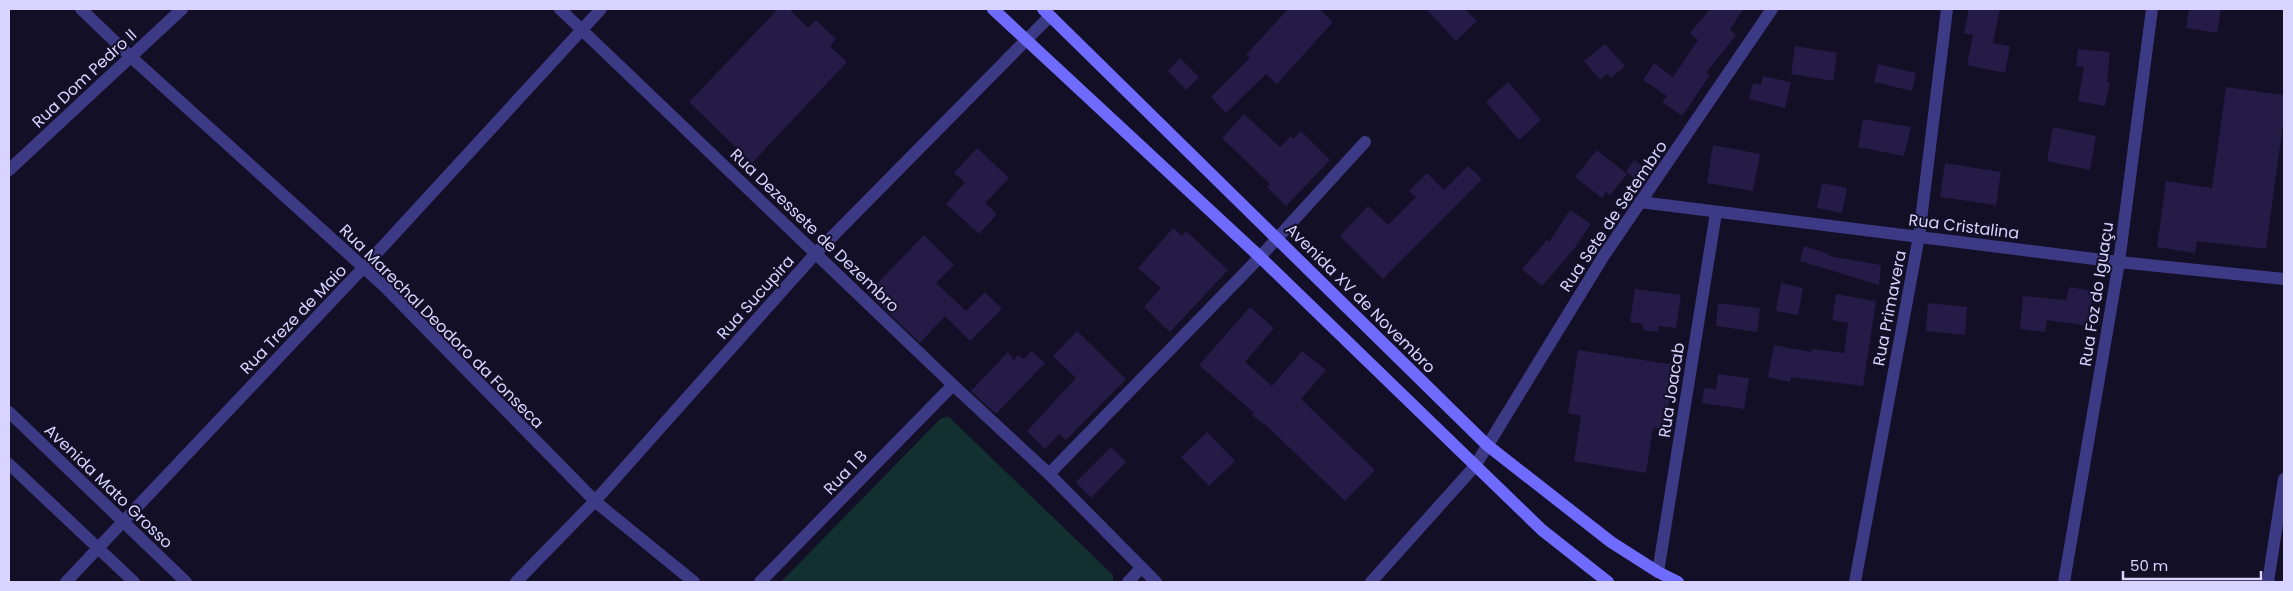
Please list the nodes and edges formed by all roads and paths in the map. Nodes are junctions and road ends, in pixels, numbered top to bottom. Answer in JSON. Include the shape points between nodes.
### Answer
{"nodes":[{"id":1,"x":81,"y":9,"type":"edge"},
{"id":2,"x":182,"y":9,"type":"edge"},
{"id":3,"x":560,"y":9,"type":"edge"},
{"id":4,"x":602,"y":9,"type":"edge"},
{"id":5,"x":993,"y":9,"type":"edge"},
{"id":6,"x":1772,"y":9,"type":"edge"},
{"id":7,"x":1947,"y":9,"type":"edge"},
{"id":8,"x":2152,"y":9,"type":"edge"},
{"id":9,"x":1046,"y":12,"type":"edge"},
{"id":10,"x":581,"y":30,"type":"junction"},
{"id":11,"x":1026,"y":40,"type":"junction"},
{"id":12,"x":131,"y":57,"type":"junction"},
{"id":13,"x":1365,"y":142,"type":"dead end"},
{"id":14,"x":9,"y":170,"type":"edge"},
{"id":15,"x":1640,"y":202,"type":"junction"},
{"id":16,"x":1716,"y":213,"type":"junction"},
{"id":17,"x":1919,"y":236,"type":"junction"},
{"id":18,"x":1278,"y":238,"type":"junction"},
{"id":19,"x":816,"y":253,"type":"junction"},
{"id":20,"x":1260,"y":257,"type":"junction"},
{"id":21,"x":2119,"y":262,"type":"junction"},
{"id":22,"x":364,"y":268,"type":"junction"},
{"id":23,"x":2284,"y":279,"type":"edge"},
{"id":24,"x":953,"y":385,"type":"junction"},
{"id":25,"x":9,"y":412,"type":"edge"},
{"id":26,"x":1487,"y":445,"type":"junction"},
{"id":27,"x":9,"y":464,"type":"edge"},
{"id":28,"x":1475,"y":466,"type":"junction"},
{"id":29,"x":1049,"y":474,"type":"junction"},
{"id":30,"x":2284,"y":479,"type":"edge"},
{"id":31,"x":595,"y":500,"type":"junction"},
{"id":32,"x":122,"y":522,"type":"junction"},
{"id":33,"x":98,"y":548,"type":"junction"},
{"id":34,"x":1141,"y":568,"type":"junction"},
{"id":35,"x":1658,"y":572,"type":"junction"},
{"id":36,"x":66,"y":582,"type":"edge"},
{"id":37,"x":134,"y":582,"type":"edge"},
{"id":38,"x":186,"y":582,"type":"edge"},
{"id":39,"x":516,"y":582,"type":"edge"},
{"id":40,"x":694,"y":582,"type":"edge"},
{"id":41,"x":760,"y":582,"type":"edge"},
{"id":42,"x":1128,"y":582,"type":"edge"},
{"id":43,"x":1156,"y":582,"type":"edge"},
{"id":44,"x":1371,"y":582,"type":"edge"},
{"id":45,"x":1608,"y":582,"type":"edge"},
{"id":46,"x":1678,"y":582,"type":"edge"},
{"id":47,"x":1855,"y":582,"type":"edge"},
{"id":48,"x":2064,"y":582,"type":"edge"},
{"id":49,"x":2268,"y":582,"type":"edge"}],
"edges":[{"from":1,"to":12,"type":"street","name":"Rua Marechal Deodoro da Fonseca"},
{"from":2,"to":12,"type":"street","name":"Rua Dom Pedro II"},
{"from":3,"to":10,"type":"street","name":"Rua Dezessete de Dezembro"},
{"from":4,"to":10,"type":"street","name":"Rua Treze de Maio"},
{"from":5,"to":11,"type":"main road"},
{"from":6,"to":15,"type":"street","name":"Rua Sete de Setembro"},
{"from":7,"to":17,"type":"street","name":"Rua Primavera"},
{"from":8,"to":21,"type":"street","name":"Rua Foz do Iguaçu"},
{"from":9,"to":11,"type":"street","name":"Rua Sucupira"},
{"from":9,"to":18,"type":"main road","name":"Avenida XV de Novembro"},
{"from":10,"to":19,"type":"street","name":"Rua Dezessete de Dezembro"},
{"from":10,"to":22,"type":"street","name":"Rua Treze de Maio"},
{"from":11,"to":19,"type":"street","name":"Rua Sucupira"},
{"from":11,"to":20,"type":"main road"},
{"from":12,"to":14,"type":"street","name":"Rua Dom Pedro II"},
{"from":12,"to":22,"type":"street","name":"Rua Marechal Deodoro da Fonseca"},
{"from":13,"to":18,"type":"street"},
{"from":15,"to":16,"type":"street","name":"Rua Cristalina"},
{"from":15,"to":26,"type":"street","name":"Rua Sete de Setembro","via":[[1603,256]]},
{"from":16,"to":17,"type":"street","name":"Rua Cristalina"},
{"from":16,"to":35,"type":"street","name":"Rua Joacab"},
{"from":17,"to":21,"type":"street","name":"Rua Cristalina"},
{"from":17,"to":47,"type":"street","name":"Rua Primavera"},
{"from":18,"to":20,"type":"street"},
{"from":18,"to":26,"type":"main road","name":"Avenida XV de Novembro"},
{"from":19,"to":24,"type":"street","name":"Rua Dezessete de Dezembro"},
{"from":19,"to":31,"type":"street","name":"Rua Sucupira"},
{"from":20,"to":28,"type":"main road"},
{"from":20,"to":29,"type":"street"},
{"from":21,"to":23,"type":"street","name":"Rua Cristalina"},
{"from":21,"to":48,"type":"street","name":"Rua Foz do Iguaçu"},
{"from":22,"to":31,"type":"street","name":"Rua Marechal Deodoro da Fonseca"},
{"from":22,"to":32,"type":"street","name":"Rua Treze de Maio"},
{"from":24,"to":29,"type":"street","name":"Rua Dezessete de Dezembro"},
{"from":24,"to":41,"type":"street","name":"Rua 1 B"},
{"from":25,"to":32,"type":"street","name":"Avenida Mato Grosso"},
{"from":26,"to":28,"type":"street","name":"Rua Sete de Setembro"},
{"from":26,"to":35,"type":"main road","name":"Avenida XV de Novembro","via":[[1611,542]]},
{"from":27,"to":33,"type":"street"},
{"from":28,"to":44,"type":"street"},
{"from":28,"to":45,"type":"main road","via":[[1542,530]]},
{"from":29,"to":34,"type":"street","name":"Rua Dezessete de Dezembro"},
{"from":30,"to":49,"type":"street"},
{"from":31,"to":39,"type":"street","name":"Rua Sucupira"},
{"from":31,"to":40,"type":"street","name":"Rua Marechal Deodoro da Fonseca"},
{"from":32,"to":33,"type":"street","name":"Rua Treze de Maio"},
{"from":32,"to":38,"type":"street","name":"Avenida Mato Grosso"},
{"from":33,"to":36,"type":"street","name":"Rua Treze de Maio"},
{"from":33,"to":37,"type":"street"},
{"from":34,"to":42,"type":"street"},
{"from":34,"to":43,"type":"street","name":"Rua Dezessete de Dezembro"},
{"from":35,"to":46,"type":"main road","name":"Avenida XV de Novembro"}]}
